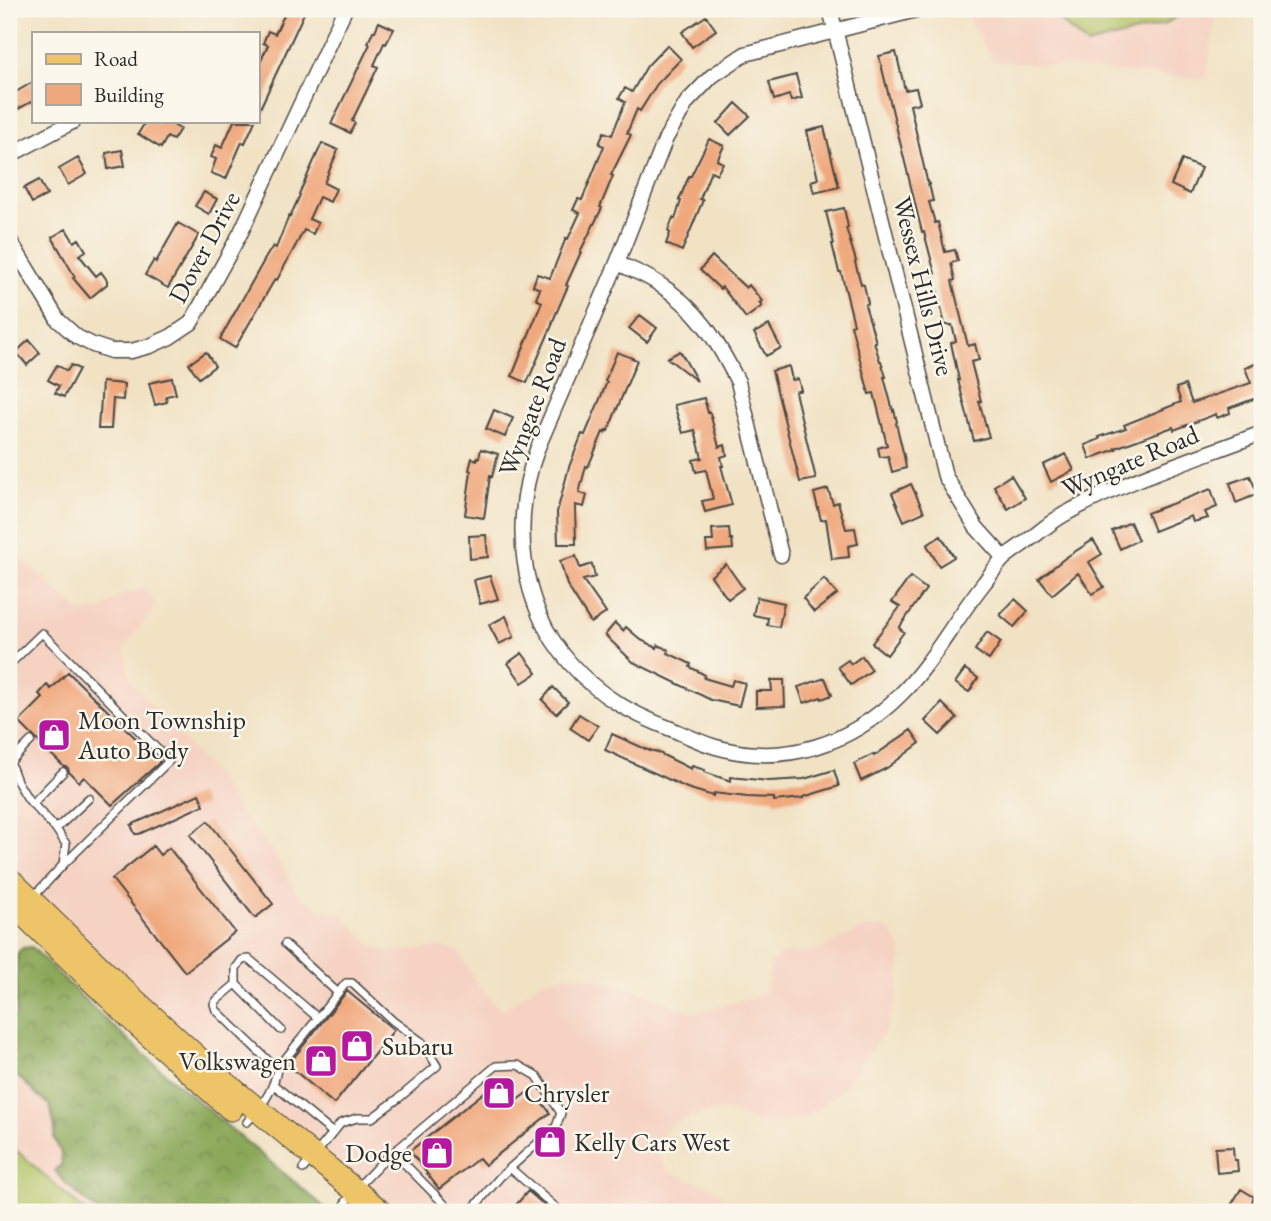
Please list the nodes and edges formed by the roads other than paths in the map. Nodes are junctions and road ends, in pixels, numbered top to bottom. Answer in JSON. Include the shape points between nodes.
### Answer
{"nodes":[{"id":1,"x":345,"y":9,"type":"edge"},
{"id":2,"x":831,"y":9,"type":"edge"},
{"id":3,"x":920,"y":9,"type":"edge"},
{"id":4,"x":836,"y":30,"type":"junction"},
{"id":5,"x":72,"y":122,"type":"edge"},
{"id":6,"x":9,"y":158,"type":"edge"},
{"id":7,"x":9,"y":239,"type":"edge"},
{"id":8,"x":617,"y":263,"type":"junction"},
{"id":9,"x":1262,"y":433,"type":"edge"},
{"id":10,"x":781,"y":555,"type":"dead end"},
{"id":11,"x":1004,"y":558,"type":"junction"},
{"id":12,"x":9,"y":665,"type":"edge"},
{"id":13,"x":31,"y":741,"type":"dead end"},
{"id":14,"x":9,"y":761,"type":"edge"},
{"id":15,"x":63,"y":772,"type":"dead end"},
{"id":16,"x":89,"y":798,"type":"dead end"},
{"id":17,"x":32,"y":804,"type":"junction"},
{"id":18,"x":57,"y":830,"type":"junction"},
{"id":19,"x":63,"y":865,"type":"junction"},
{"id":20,"x":9,"y":880,"type":"edge"},
{"id":21,"x":19,"y":900,"type":"edge"},
{"id":22,"x":285,"y":944,"type":"dead end"},
{"id":23,"x":236,"y":984,"type":"junction"},
{"id":24,"x":338,"y":993,"type":"junction"},
{"id":25,"x":318,"y":1018,"type":"junction"},
{"id":26,"x":281,"y":1030,"type":"dead end"},
{"id":27,"x":277,"y":1069,"type":"junction"},
{"id":28,"x":274,"y":1085,"type":"junction"},
{"id":29,"x":253,"y":1116,"type":"junction"},
{"id":30,"x":333,"y":1133,"type":"junction"},
{"id":31,"x":394,"y":1153,"type":"junction"},
{"id":32,"x":308,"y":1163,"type":"junction"},
{"id":33,"x":510,"y":1168,"type":"junction"},
{"id":34,"x":352,"y":1202,"type":"edge"},
{"id":35,"x":381,"y":1212,"type":"edge"},
{"id":36,"x":452,"y":1212,"type":"edge"},
{"id":37,"x":470,"y":1212,"type":"edge"},
{"id":38,"x":561,"y":1212,"type":"edge"}],
"edges":[{"from":1,"to":7,"type":"street","name":"Dover Drive","via":[[241,232],[191,323],[170,337],[131,351],[93,345],[58,320]]},
{"from":2,"to":4,"type":"street","name":"Wessex Hills Drive"},
{"from":3,"to":4,"type":"street","name":"Wyngate Road"},
{"from":4,"to":8,"type":"street","name":"Wyngate Road","via":[[745,54],[703,85],[666,138]]},
{"from":4,"to":11,"type":"street","name":"Wessex Hills Drive","via":[[945,476],[976,527]]},
{"from":5,"to":6,"type":"street"},
{"from":8,"to":10,"type":"street","via":[[656,282],[692,309],[712,334],[738,382]]},
{"from":8,"to":11,"type":"street","name":"Wyngate Road","via":[[538,447],[522,516],[525,568],[536,609],[560,652],[586,681],[614,702],[716,747],[762,754],[820,746],[849,734],[901,694]]},
{"from":9,"to":11,"type":"street","name":"Wyngate Road","via":[[1096,498]]},
{"from":12,"to":19,"type":"lane","via":[[42,633],[169,761]]},
{"from":13,"to":14,"type":"lane"},
{"from":14,"to":17,"type":"lane"},
{"from":15,"to":17,"type":"lane"},
{"from":16,"to":18,"type":"lane"},
{"from":17,"to":18,"type":"lane"},
{"from":18,"to":19,"type":"lane","via":[[66,844]]},
{"from":19,"to":21,"type":"lane"},
{"from":20,"to":21,"type":"main road"},
{"from":21,"to":29,"type":"main road","via":[[140,1027]]},
{"from":22,"to":24,"type":"lane"},
{"from":23,"to":25,"type":"lane","via":[[236,968],[250,959]]},
{"from":23,"to":26,"type":"lane"},
{"from":23,"to":27,"type":"lane","via":[[217,1000],[216,1010]]},
{"from":24,"to":25,"type":"lane"},
{"from":24,"to":30,"type":"lane","via":[[352,983],[422,1042],[437,1066],[372,1118],[341,1123]]},
{"from":25,"to":27,"type":"lane"},
{"from":27,"to":28,"type":"lane"},
{"from":28,"to":29,"type":"lane"},
{"from":28,"to":30,"type":"lane"},
{"from":29,"to":32,"type":"main road"},
{"from":30,"to":32,"type":"lane"},
{"from":31,"to":33,"type":"lane","via":[[496,1066],[518,1065],[537,1076],[561,1113],[556,1127]]},
{"from":31,"to":34,"type":"lane"},
{"from":31,"to":36,"type":"lane"},
{"from":32,"to":34,"type":"main road"},
{"from":33,"to":37,"type":"lane"},
{"from":33,"to":38,"type":"lane"},
{"from":34,"to":35,"type":"main road"}]}
